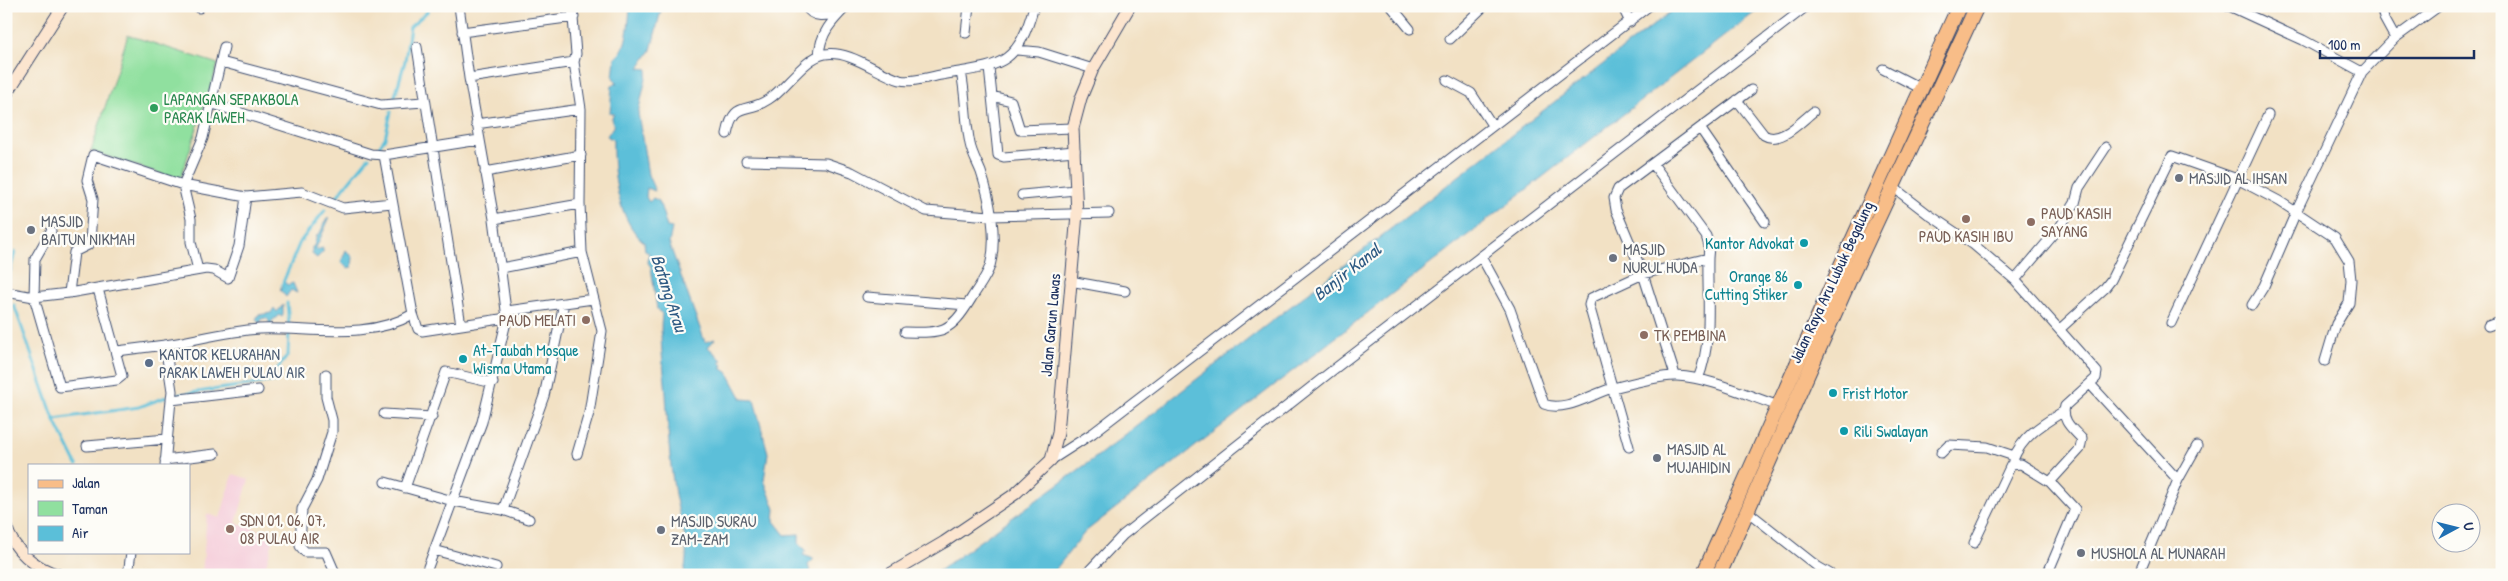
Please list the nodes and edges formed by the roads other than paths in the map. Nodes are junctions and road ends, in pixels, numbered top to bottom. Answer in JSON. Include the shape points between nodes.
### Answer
{"nodes":[{"id":1,"x":63,"y":6,"type":"edge"},
{"id":2,"x":459,"y":6,"type":"edge"},
{"id":3,"x":572,"y":6,"type":"edge"},
{"id":4,"x":806,"y":6,"type":"edge"},
{"id":5,"x":847,"y":6,"type":"edge"},
{"id":6,"x":969,"y":6,"type":"edge"},
{"id":7,"x":1034,"y":6,"type":"edge"},
{"id":8,"x":1130,"y":6,"type":"edge"},
{"id":9,"x":1391,"y":6,"type":"edge"},
{"id":10,"x":1484,"y":6,"type":"edge"},
{"id":11,"x":1622,"y":6,"type":"edge"},
{"id":12,"x":1649,"y":6,"type":"edge"},
{"id":13,"x":1806,"y":6,"type":"edge"},
{"id":14,"x":1959,"y":6,"type":"edge"},
{"id":15,"x":1978,"y":6,"type":"edge"},
{"id":16,"x":2229,"y":6,"type":"edge"},
{"id":17,"x":2381,"y":6,"type":"edge"},
{"id":18,"x":2440,"y":6,"type":"edge"},
{"id":19,"x":839,"y":13,"type":"junction"},
{"id":20,"x":574,"y":17,"type":"junction"},
{"id":21,"x":1630,"y":22,"type":"junction"},
{"id":22,"x":1410,"y":29,"type":"dead end"},
{"id":23,"x":462,"y":32,"type":"junction"},
{"id":24,"x":966,"y":33,"type":"dead end"},
{"id":25,"x":2394,"y":38,"type":"junction"},
{"id":26,"x":1450,"y":39,"type":"dead end"},
{"id":27,"x":417,"y":46,"type":"dead end"},
{"id":28,"x":224,"y":47,"type":"dead end"},
{"id":29,"x":1017,"y":50,"type":"junction"},
{"id":30,"x":819,"y":56,"type":"junction"},
{"id":31,"x":222,"y":62,"type":"junction"},
{"id":32,"x":574,"y":62,"type":"junction"},
{"id":33,"x":989,"y":68,"type":"junction"},
{"id":34,"x":1092,"y":69,"type":"junction"},
{"id":35,"x":1882,"y":69,"type":"dead end"},
{"id":36,"x":961,"y":72,"type":"junction"},
{"id":37,"x":2362,"y":72,"type":"junction"},
{"id":38,"x":468,"y":78,"type":"junction"},
{"id":39,"x":1447,"y":80,"type":"dead end"},
{"id":40,"x":1751,"y":90,"type":"dead end"},
{"id":41,"x":1922,"y":90,"type":"junction"},
{"id":42,"x":6,"y":95,"type":"edge"},
{"id":43,"x":992,"y":96,"type":"junction"},
{"id":44,"x":1737,"y":100,"type":"junction"},
{"id":45,"x":424,"y":102,"type":"junction"},
{"id":46,"x":210,"y":103,"type":"junction"},
{"id":47,"x":1914,"y":107,"type":"junction"},
{"id":48,"x":581,"y":109,"type":"junction"},
{"id":49,"x":1813,"y":112,"type":"dead end"},
{"id":50,"x":1929,"y":113,"type":"junction"},
{"id":51,"x":2268,"y":115,"type":"dead end"},
{"id":52,"x":476,"y":124,"type":"junction"},
{"id":53,"x":1492,"y":125,"type":"junction"},
{"id":54,"x":1074,"y":128,"type":"junction"},
{"id":55,"x":1700,"y":128,"type":"junction"},
{"id":56,"x":727,"y":134,"type":"dead end"},
{"id":57,"x":479,"y":140,"type":"junction"},
{"id":58,"x":432,"y":147,"type":"junction"},
{"id":59,"x":2106,"y":147,"type":"dead end"},
{"id":60,"x":1075,"y":151,"type":"junction"},
{"id":61,"x":384,"y":155,"type":"junction"},
{"id":62,"x":581,"y":155,"type":"junction"},
{"id":63,"x":746,"y":161,"type":"dead end"},
{"id":64,"x":1653,"y":164,"type":"junction"},
{"id":65,"x":485,"y":172,"type":"junction"},
{"id":66,"x":2237,"y":179,"type":"junction"},
{"id":67,"x":184,"y":185,"type":"junction"},
{"id":68,"x":1894,"y":188,"type":"junction"},
{"id":69,"x":1076,"y":190,"type":"junction"},
{"id":70,"x":1022,"y":195,"type":"dead end"},
{"id":71,"x":246,"y":197,"type":"junction"},
{"id":72,"x":392,"y":203,"type":"junction"},
{"id":73,"x":580,"y":204,"type":"junction"},
{"id":74,"x":2296,"y":212,"type":"junction"},
{"id":75,"x":1109,"y":213,"type":"dead end"},
{"id":76,"x":1076,"y":214,"type":"junction"},
{"id":77,"x":990,"y":216,"type":"junction"},
{"id":78,"x":494,"y":219,"type":"junction"},
{"id":79,"x":1765,"y":222,"type":"dead end"},
{"id":80,"x":51,"y":231,"type":"dead end"},
{"id":81,"x":582,"y":252,"type":"junction"},
{"id":82,"x":1482,"y":256,"type":"junction"},
{"id":83,"x":1708,"y":258,"type":"junction"},
{"id":84,"x":501,"y":268,"type":"junction"},
{"id":85,"x":198,"y":270,"type":"junction"},
{"id":86,"x":1643,"y":274,"type":"junction"},
{"id":87,"x":1837,"y":274,"type":"junction"},
{"id":88,"x":2015,"y":280,"type":"junction"},
{"id":89,"x":1070,"y":281,"type":"junction"},
{"id":90,"x":1849,"y":281,"type":"junction"},
{"id":91,"x":98,"y":289,"type":"junction"},
{"id":92,"x":1125,"y":291,"type":"dead end"},
{"id":93,"x":6,"y":292,"type":"edge"},
{"id":94,"x":69,"y":293,"type":"junction"},
{"id":95,"x":34,"y":296,"type":"junction"},
{"id":96,"x":867,"y":297,"type":"dead end"},
{"id":97,"x":593,"y":298,"type":"junction"},
{"id":98,"x":564,"y":303,"type":"junction"},
{"id":99,"x":967,"y":305,"type":"junction"},
{"id":100,"x":2252,"y":306,"type":"dead end"},
{"id":101,"x":413,"y":314,"type":"junction"},
{"id":102,"x":507,"y":314,"type":"junction"},
{"id":103,"x":2502,"y":321,"type":"edge"},
{"id":104,"x":2171,"y":322,"type":"dead end"},
{"id":105,"x":461,"y":325,"type":"junction"},
{"id":106,"x":2488,"y":326,"type":"dead end"},
{"id":107,"x":2061,"y":328,"type":"junction"},
{"id":108,"x":906,"y":332,"type":"dead end"},
{"id":109,"x":165,"y":345,"type":"junction"},
{"id":110,"x":116,"y":351,"type":"junction"},
{"id":111,"x":2325,"y":362,"type":"dead end"},
{"id":112,"x":326,"y":374,"type":"dead end"},
{"id":113,"x":1675,"y":375,"type":"junction"},
{"id":114,"x":1698,"y":379,"type":"junction"},
{"id":115,"x":493,"y":382,"type":"junction"},
{"id":116,"x":2090,"y":384,"type":"junction"},
{"id":117,"x":1611,"y":388,"type":"junction"},
{"id":118,"x":258,"y":390,"type":"dead end"},
{"id":119,"x":172,"y":400,"type":"junction"},
{"id":120,"x":1779,"y":406,"type":"junction"},
{"id":121,"x":2064,"y":412,"type":"junction"},
{"id":122,"x":384,"y":414,"type":"dead end"},
{"id":123,"x":432,"y":417,"type":"junction"},
{"id":124,"x":167,"y":439,"type":"junction"},
{"id":125,"x":87,"y":446,"type":"dead end"},
{"id":126,"x":2197,"y":446,"type":"dead end"},
{"id":127,"x":1629,"y":447,"type":"dead end"},
{"id":128,"x":1941,"y":453,"type":"dead end"},
{"id":129,"x":215,"y":454,"type":"dead end"},
{"id":130,"x":578,"y":454,"type":"dead end"},
{"id":131,"x":1051,"y":460,"type":"junction"},
{"id":132,"x":2013,"y":460,"type":"junction"},
{"id":133,"x":165,"y":462,"type":"edge"},
{"id":134,"x":2178,"y":480,"type":"junction"},
{"id":135,"x":385,"y":482,"type":"dead end"},
{"id":136,"x":2050,"y":482,"type":"junction"},
{"id":137,"x":405,"y":488,"type":"junction"},
{"id":138,"x":453,"y":501,"type":"junction"},
{"id":139,"x":503,"y":510,"type":"junction"},
{"id":140,"x":1748,"y":511,"type":"junction"},
{"id":141,"x":529,"y":519,"type":"dead end"},
{"id":142,"x":6,"y":526,"type":"edge"},
{"id":143,"x":1974,"y":544,"type":"dead end"},
{"id":144,"x":10,"y":546,"type":"edge"},
{"id":145,"x":434,"y":550,"type":"junction"},
{"id":146,"x":131,"y":554,"type":"edge"},
{"id":147,"x":496,"y":567,"type":"dead end"},
{"id":148,"x":54,"y":574,"type":"edge"},
{"id":149,"x":128,"y":575,"type":"edge"},
{"id":150,"x":336,"y":575,"type":"edge"},
{"id":151,"x":425,"y":575,"type":"edge"},
{"id":152,"x":888,"y":575,"type":"edge"},
{"id":153,"x":1085,"y":575,"type":"edge"},
{"id":154,"x":1704,"y":575,"type":"edge"},
{"id":155,"x":1719,"y":575,"type":"edge"},
{"id":156,"x":1832,"y":575,"type":"edge"},
{"id":157,"x":2047,"y":575,"type":"edge"},
{"id":158,"x":2138,"y":575,"type":"edge"}],
"edges":[{"from":1,"to":42,"type":"main road"},
{"from":2,"to":23,"type":"street"},
{"from":3,"to":20,"type":"street"},
{"from":4,"to":19,"type":"street","via":[[815,15]]},
{"from":5,"to":19,"type":"street"},
{"from":6,"to":24,"type":"street"},
{"from":7,"to":29,"type":"street"},
{"from":8,"to":34,"type":"main road","name":"Jalan Garun Lawas"},
{"from":9,"to":22,"type":"street"},
{"from":10,"to":26,"type":"street"},
{"from":11,"to":21,"type":"street"},
{"from":12,"to":21,"type":"street"},
{"from":13,"to":82,"type":"street"},
{"from":14,"to":41,"type":"main road","name":"Jalan Raya Aru Lubuk Begalung"},
{"from":15,"to":50,"type":"main road","name":"Jalan Raya Aru Lubuk Begalung"},
{"from":16,"to":37,"type":"street"},
{"from":17,"to":25,"type":"street"},
{"from":18,"to":25,"type":"street"},
{"from":19,"to":30,"type":"street","via":[[821,39]]},
{"from":20,"to":23,"type":"street"},
{"from":20,"to":32,"type":"street"},
{"from":21,"to":53,"type":"street"},
{"from":23,"to":38,"type":"street"},
{"from":25,"to":37,"type":"street"},
{"from":27,"to":45,"type":"street"},
{"from":28,"to":31,"type":"street"},
{"from":29,"to":33,"type":"street"},
{"from":29,"to":34,"type":"street","via":[[1039,52]]},
{"from":30,"to":36,"type":"street","via":[[834,54],[863,62],[902,81]]},
{"from":30,"to":56,"type":"street","via":[[770,99],[734,113]]},
{"from":31,"to":45,"type":"street","via":[[381,105]]},
{"from":31,"to":46,"type":"street"},
{"from":32,"to":38,"type":"street"},
{"from":32,"to":48,"type":"street"},
{"from":33,"to":36,"type":"street"},
{"from":33,"to":43,"type":"street"},
{"from":34,"to":54,"type":"main road","name":"Jalan Garun Lawas"},
{"from":35,"to":41,"type":"street"},
{"from":36,"to":77,"type":"street","via":[[970,144],[981,172]]},
{"from":37,"to":74,"type":"street"},
{"from":38,"to":52,"type":"street"},
{"from":39,"to":53,"type":"street","via":[[1471,93]]},
{"from":40,"to":44,"type":"street"},
{"from":41,"to":47,"type":"main road","name":"Jalan Raya Aru Lubuk Begalung"},
{"from":43,"to":54,"type":"street","via":[[1011,101],[1020,130]]},
{"from":43,"to":60,"type":"street","via":[[998,155]]},
{"from":44,"to":49,"type":"street","via":[[1769,138],[1779,138]]},
{"from":44,"to":55,"type":"street"},
{"from":45,"to":58,"type":"street"},
{"from":46,"to":61,"type":"street","via":[[371,154]]},
{"from":46,"to":67,"type":"street","via":[[203,138]]},
{"from":47,"to":50,"type":"main road"},
{"from":47,"to":87,"type":"main road","name":"Jalan Raya Aru Lubuk Begalung"},
{"from":48,"to":52,"type":"street"},
{"from":48,"to":62,"type":"street"},
{"from":50,"to":68,"type":"main road","name":"Jalan Raya Aru Lubuk Begalung"},
{"from":51,"to":66,"type":"street"},
{"from":52,"to":57,"type":"street"},
{"from":53,"to":131,"type":"street","via":[[1093,433]]},
{"from":54,"to":60,"type":"main road","name":"Jalan Garun Lawas"},
{"from":55,"to":64,"type":"street"},
{"from":55,"to":79,"type":"street"},
{"from":57,"to":58,"type":"street"},
{"from":57,"to":65,"type":"street"},
{"from":58,"to":61,"type":"street"},
{"from":58,"to":105,"type":"street"},
{"from":59,"to":88,"type":"street","via":[[2078,188],[2074,203],[2060,227]]},
{"from":60,"to":69,"type":"main road","name":"Jalan Garun Lawas"},
{"from":61,"to":72,"type":"street"},
{"from":62,"to":65,"type":"street"},
{"from":62,"to":73,"type":"street"},
{"from":63,"to":77,"type":"street","via":[[826,162],[926,211]]},
{"from":64,"to":83,"type":"street","via":[[1706,236]]},
{"from":64,"to":86,"type":"street","via":[[1618,189],[1614,198]]},
{"from":65,"to":78,"type":"street"},
{"from":66,"to":74,"type":"street"},
{"from":66,"to":104,"type":"street"},
{"from":66,"to":107,"type":"street","via":[[2175,156],[2170,158],[2111,280]]},
{"from":67,"to":71,"type":"street"},
{"from":67,"to":85,"type":"street"},
{"from":67,"to":94,"type":"street","via":[[92,156],[87,180],[93,200],[90,242],[74,252]]},
{"from":68,"to":88,"type":"street","via":[[1974,244]]},
{"from":68,"to":90,"type":"main road","name":"Jalan Raya Aru Lubuk Begalung"},
{"from":69,"to":70,"type":"street"},
{"from":69,"to":76,"type":"main road","name":"Jalan Garun Lawas"},
{"from":71,"to":72,"type":"street","via":[[302,192],[343,208]]},
{"from":71,"to":85,"type":"street","via":[[239,246],[228,278],[214,270]]},
{"from":72,"to":101,"type":"street"},
{"from":73,"to":78,"type":"street"},
{"from":73,"to":81,"type":"street"},
{"from":74,"to":100,"type":"street"},
{"from":74,"to":111,"type":"street","via":[[2335,238],[2349,261],[2349,303],[2336,324]]},
{"from":75,"to":76,"type":"street"},
{"from":76,"to":77,"type":"street"},
{"from":76,"to":89,"type":"main road","name":"Jalan Garun Lawas"},
{"from":77,"to":99,"type":"street","via":[[992,245],[989,268]]},
{"from":78,"to":84,"type":"street"},
{"from":80,"to":95,"type":"street","via":[[35,259]]},
{"from":81,"to":84,"type":"street"},
{"from":81,"to":97,"type":"street"},
{"from":82,"to":117,"type":"street","via":[[1510,309],[1544,404],[1567,404]]},
{"from":82,"to":153,"type":"street","via":[[1122,536]]},
{"from":83,"to":86,"type":"street"},
{"from":83,"to":114,"type":"street","via":[[1708,337],[1705,362]]},
{"from":84,"to":102,"type":"street"},
{"from":85,"to":91,"type":"street"},
{"from":86,"to":113,"type":"street"},
{"from":86,"to":117,"type":"street","via":[[1596,294],[1589,302]]},
{"from":87,"to":90,"type":"main road"},
{"from":87,"to":120,"type":"main road","name":"Jalan Raya Aru Lubuk Begalung"},
{"from":88,"to":107,"type":"street"},
{"from":89,"to":92,"type":"street"},
{"from":89,"to":131,"type":"main road","name":"Jalan Garun Lawas","via":[[1058,433]]},
{"from":90,"to":140,"type":"main road","name":"Jalan Raya Aru Lubuk Begalung"},
{"from":91,"to":94,"type":"street"},
{"from":91,"to":110,"type":"street"},
{"from":93,"to":95,"type":"street"},
{"from":94,"to":95,"type":"street"},
{"from":95,"to":110,"type":"street","via":[[60,387],[120,379],[122,373]]},
{"from":96,"to":99,"type":"street"},
{"from":97,"to":98,"type":"street"},
{"from":97,"to":130,"type":"street","via":[[602,327],[601,344]]},
{"from":98,"to":102,"type":"street"},
{"from":98,"to":139,"type":"street","via":[[542,403]]},
{"from":99,"to":108,"type":"street","via":[[943,331]]},
{"from":101,"to":105,"type":"street","via":[[421,331]]},
{"from":101,"to":109,"type":"street","via":[[392,325],[368,329],[258,329]]},
{"from":102,"to":105,"type":"street"},
{"from":102,"to":115,"type":"street"},
{"from":103,"to":106,"type":"street"},
{"from":107,"to":116,"type":"street","via":[[2096,369],[2096,378]]},
{"from":109,"to":110,"type":"street"},
{"from":109,"to":119,"type":"street"},
{"from":112,"to":150,"type":"street","via":[[332,432],[318,480],[302,509],[300,546],[305,552],[326,552]]},
{"from":113,"to":114,"type":"street"},
{"from":113,"to":117,"type":"street"},
{"from":114,"to":120,"type":"street"},
{"from":115,"to":123,"type":"street","via":[[446,372]]},
{"from":115,"to":138,"type":"street"},
{"from":116,"to":121,"type":"street","via":[[2065,406]]},
{"from":116,"to":134,"type":"street"},
{"from":117,"to":127,"type":"street"},
{"from":118,"to":119,"type":"street"},
{"from":119,"to":124,"type":"street"},
{"from":120,"to":154,"type":"main road","name":"Jalan Raya Aru Lubuk Begalung"},
{"from":121,"to":132,"type":"street","via":[[2025,438]]},
{"from":121,"to":136,"type":"street","via":[[2065,420],[2082,443]]},
{"from":122,"to":123,"type":"street"},
{"from":123,"to":137,"type":"street"},
{"from":124,"to":125,"type":"street"},
{"from":124,"to":133,"type":"street"},
{"from":126,"to":134,"type":"street"},
{"from":128,"to":132,"type":"street","via":[[1949,445],[1972,445]]},
{"from":129,"to":133,"type":"street"},
{"from":131,"to":152,"type":"main road","via":[[1015,494]]},
{"from":132,"to":136,"type":"street"},
{"from":132,"to":143,"type":"street"},
{"from":134,"to":158,"type":"street"},
{"from":135,"to":137,"type":"street"},
{"from":136,"to":157,"type":"street","via":[[2075,509]]},
{"from":137,"to":138,"type":"street"},
{"from":138,"to":139,"type":"street"},
{"from":138,"to":145,"type":"street"},
{"from":139,"to":141,"type":"street"},
{"from":140,"to":155,"type":"main road","name":"Jalan Raya Aru Lubuk Begalung"},
{"from":140,"to":156,"type":"street"},
{"from":142,"to":144,"type":"main road"},
{"from":144,"to":148,"type":"main road"},
{"from":145,"to":147,"type":"street"},
{"from":145,"to":151,"type":"street"},
{"from":146,"to":149,"type":"street"}]}
